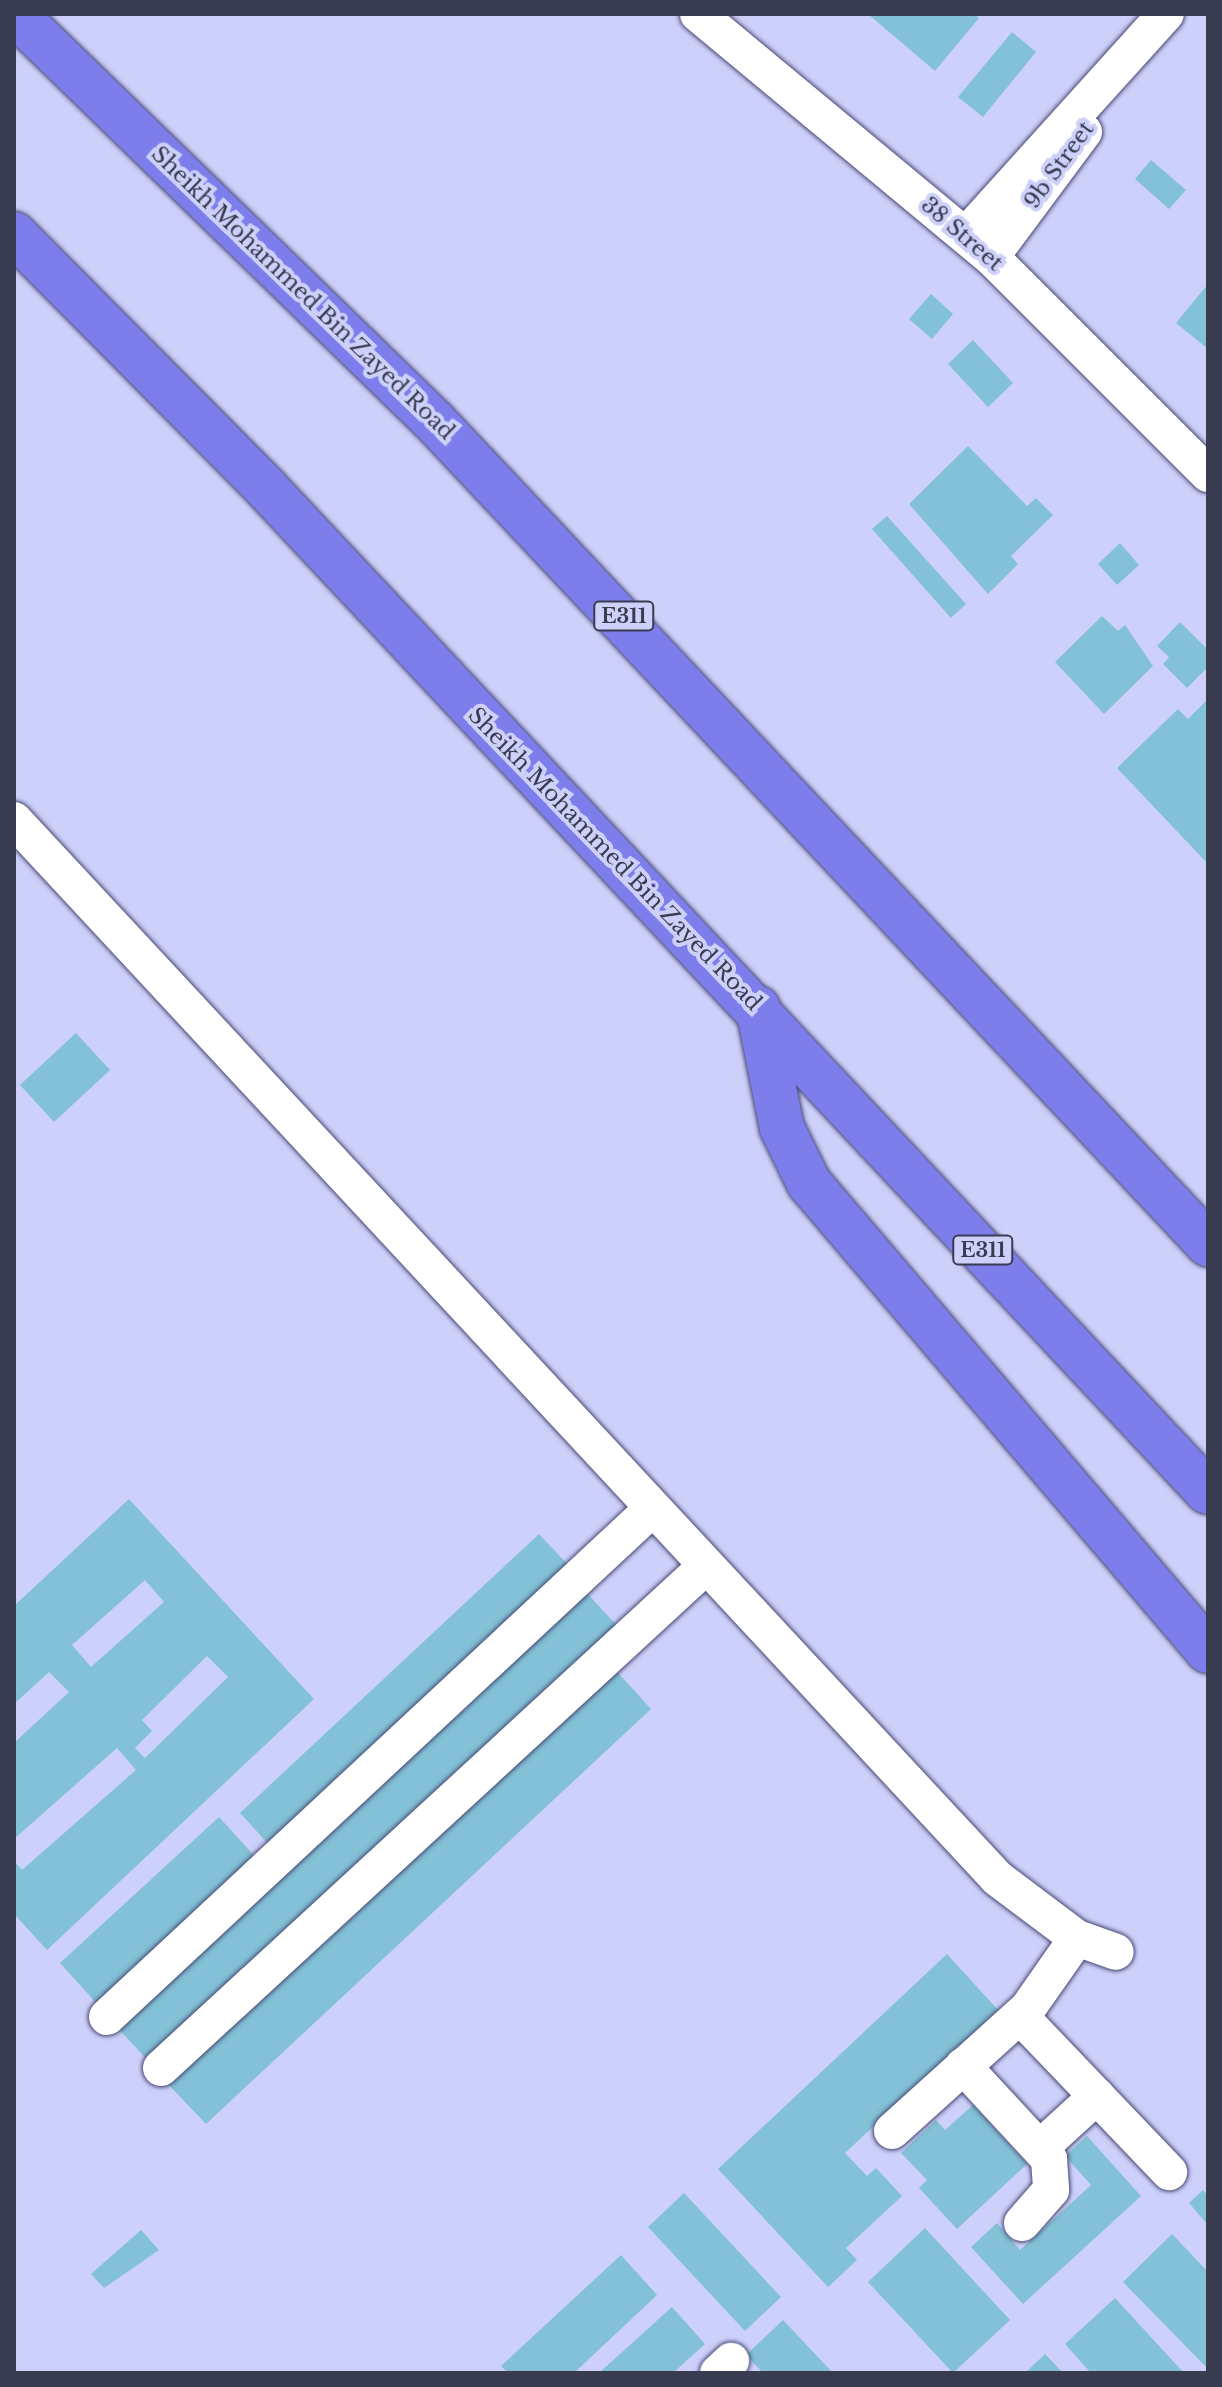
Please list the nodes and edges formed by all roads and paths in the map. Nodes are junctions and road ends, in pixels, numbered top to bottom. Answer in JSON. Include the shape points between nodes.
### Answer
{"nodes":[{"id":1,"x":15,"y":14,"type":"edge"},
{"id":2,"x":698,"y":14,"type":"edge"},
{"id":3,"x":1166,"y":14,"type":"edge"},
{"id":4,"x":14,"y":234,"type":"edge"},
{"id":5,"x":979,"y":246,"type":"junction"},
{"id":6,"x":1208,"y":474,"type":"edge"},
{"id":7,"x":14,"y":820,"type":"edge"},
{"id":8,"x":758,"y":1008,"type":"junction"},
{"id":9,"x":1208,"y":1244,"type":"edge"},
{"id":10,"x":1208,"y":1492,"type":"edge"},
{"id":11,"x":652,"y":1509,"type":"junction"},
{"id":12,"x":704,"y":1568,"type":"junction"},
{"id":13,"x":1208,"y":1651,"type":"edge"},
{"id":14,"x":1077,"y":1938,"type":"junction"},
{"id":15,"x":1116,"y":1952,"type":"dead end"},
{"id":16,"x":1020,"y":2016,"type":"junction"},
{"id":17,"x":107,"y":2017,"type":"dead end"},
{"id":18,"x":963,"y":2066,"type":"junction"},
{"id":19,"x":161,"y":2068,"type":"dead end"},
{"id":20,"x":1097,"y":2096,"type":"junction"},
{"id":21,"x":892,"y":2131,"type":"dead end"},
{"id":22,"x":1040,"y":2148,"type":"junction"},
{"id":23,"x":1169,"y":2172,"type":"dead end"},
{"id":24,"x":1022,"y":2223,"type":"dead end"}],
"edges":[{"from":1,"to":9,"type":"highway","name":"Sheikh Mohammed Bin Zayed Road","number":"E311","via":[[540,530]]},
{"from":2,"to":5,"type":"street","name":"38 Street"},
{"from":3,"to":5,"type":"street","name":"9b Street"},
{"from":4,"to":8,"type":"highway","name":"Sheikh Mohammed Bin Zayed Road","number":"E311"},
{"from":5,"to":6,"type":"street","name":"38 Street"},
{"from":7,"to":11,"type":"street"},
{"from":8,"to":10,"type":"highway","name":"Sheikh Mohammed Bin Zayed Road","number":"E311"},
{"from":8,"to":13,"type":"highway","via":[[769,1084],[809,1183]]},
{"from":11,"to":12,"type":"street"},
{"from":11,"to":17,"type":"street"},
{"from":12,"to":14,"type":"street","via":[[997,1878]]},
{"from":12,"to":19,"type":"street"},
{"from":14,"to":15,"type":"street"},
{"from":14,"to":16,"type":"street"},
{"from":16,"to":18,"type":"street"},
{"from":16,"to":20,"type":"street"},
{"from":18,"to":21,"type":"street"},
{"from":18,"to":22,"type":"street"},
{"from":20,"to":22,"type":"street"},
{"from":20,"to":23,"type":"street"},
{"from":22,"to":24,"type":"street","via":[[1052,2170],[1051,2190]]}]}
